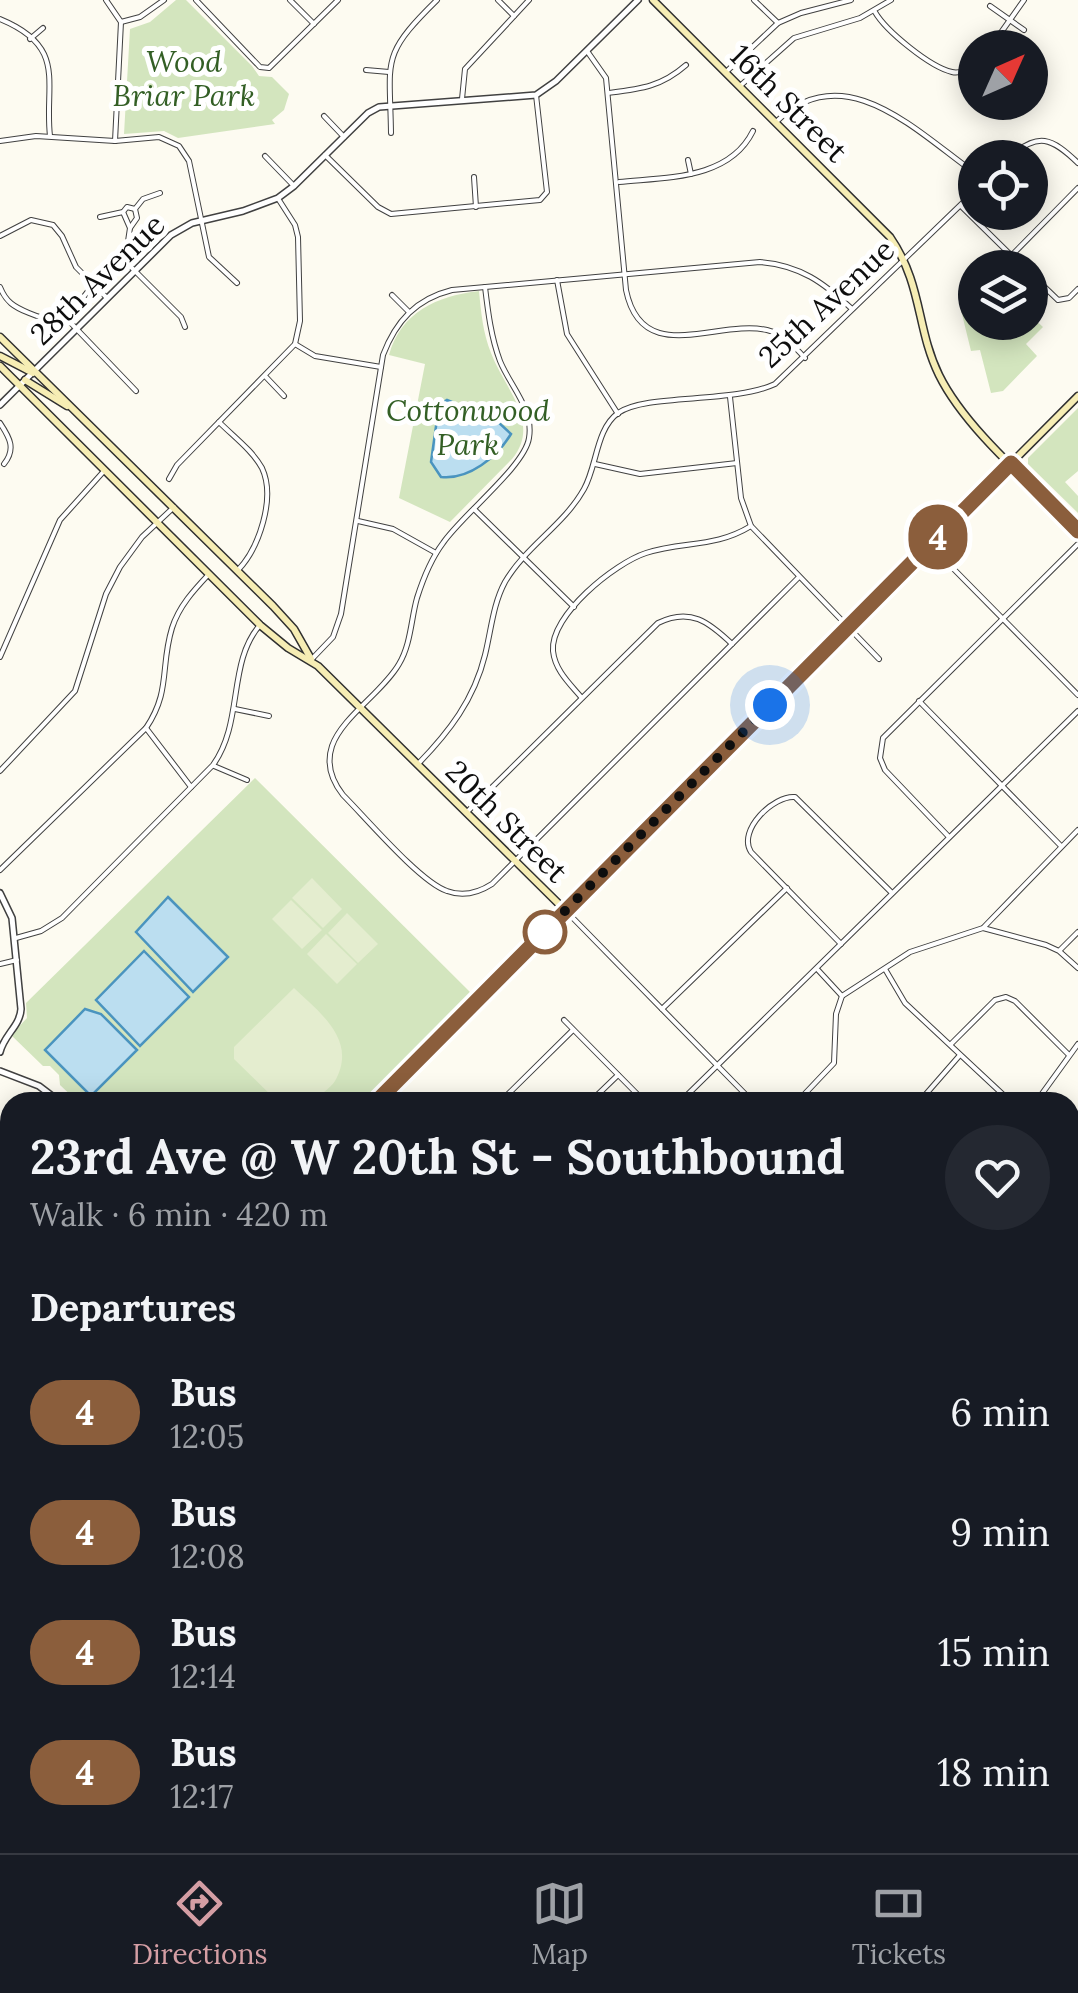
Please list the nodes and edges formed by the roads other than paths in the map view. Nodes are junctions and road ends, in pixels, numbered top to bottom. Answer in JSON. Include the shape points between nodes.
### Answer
{"nodes":[{"id":1,"x":106,"y":0,"type":"edge"},
{"id":2,"x":164,"y":0,"type":"edge"},
{"id":3,"x":196,"y":0,"type":"edge"},
{"id":4,"x":290,"y":0,"type":"edge"},
{"id":5,"x":338,"y":0,"type":"edge"},
{"id":6,"x":437,"y":0,"type":"edge"},
{"id":7,"x":498,"y":0,"type":"edge"},
{"id":8,"x":530,"y":0,"type":"edge"},
{"id":9,"x":638,"y":0,"type":"edge"},
{"id":10,"x":653,"y":0,"type":"edge"},
{"id":11,"x":754,"y":0,"type":"edge"},
{"id":12,"x":851,"y":0,"type":"edge"},
{"id":13,"x":891,"y":0,"type":"edge"},
{"id":14,"x":1024,"y":0,"type":"edge"},
{"id":15,"x":990,"y":6,"type":"dead end"},
{"id":16,"x":875,"y":12,"type":"junction"},
{"id":17,"x":514,"y":16,"type":"junction"},
{"id":18,"x":0,"y":19,"type":"edge"},
{"id":19,"x":1010,"y":20,"type":"junction"},
{"id":20,"x":121,"y":22,"type":"junction"},
{"id":21,"x":314,"y":24,"type":"junction"},
{"id":22,"x":778,"y":24,"type":"junction"},
{"id":23,"x":42,"y":28,"type":"dead end"},
{"id":24,"x":1003,"y":30,"type":"edge"},
{"id":25,"x":1024,"y":30,"type":"dead end"},
{"id":26,"x":30,"y":40,"type":"junction"},
{"id":27,"x":587,"y":51,"type":"junction"},
{"id":28,"x":686,"y":65,"type":"dead end"},
{"id":29,"x":366,"y":70,"type":"dead end"},
{"id":30,"x":958,"y":70,"type":"edge"},
{"id":31,"x":389,"y":72,"type":"junction"},
{"id":32,"x":726,"y":72,"type":"junction"},
{"id":33,"x":740,"y":86,"type":"junction"},
{"id":34,"x":608,"y":94,"type":"junction"},
{"id":35,"x":536,"y":95,"type":"junction"},
{"id":36,"x":462,"y":102,"type":"junction"},
{"id":37,"x":391,"y":104,"type":"junction"},
{"id":38,"x":324,"y":116,"type":"dead end"},
{"id":39,"x":776,"y":122,"type":"junction"},
{"id":40,"x":752,"y":131,"type":"dead end"},
{"id":41,"x":392,"y":134,"type":"dead end"},
{"id":42,"x":50,"y":136,"type":"junction"},
{"id":43,"x":344,"y":137,"type":"junction"},
{"id":44,"x":0,"y":141,"type":"edge"},
{"id":45,"x":115,"y":141,"type":"junction"},
{"id":46,"x":1048,"y":142,"type":"edge"},
{"id":47,"x":325,"y":155,"type":"junction"},
{"id":48,"x":265,"y":156,"type":"dead end"},
{"id":49,"x":688,"y":160,"type":"dead end"},
{"id":50,"x":958,"y":161,"type":"edge"},
{"id":51,"x":1078,"y":163,"type":"edge"},
{"id":52,"x":690,"y":174,"type":"junction"},
{"id":53,"x":474,"y":177,"type":"dead end"},
{"id":54,"x":617,"y":182,"type":"junction"},
{"id":55,"x":294,"y":186,"type":"junction"},
{"id":56,"x":1078,"y":188,"type":"edge"},
{"id":57,"x":160,"y":193,"type":"dead end"},
{"id":58,"x":278,"y":198,"type":"junction"},
{"id":59,"x":476,"y":207,"type":"junction"},
{"id":60,"x":135,"y":208,"type":"junction"},
{"id":61,"x":958,"y":209,"type":"edge"},
{"id":62,"x":123,"y":212,"type":"junction"},
{"id":63,"x":100,"y":217,"type":"dead end"},
{"id":64,"x":201,"y":220,"type":"junction"},
{"id":65,"x":130,"y":228,"type":"junction"},
{"id":66,"x":986,"y":230,"type":"edge"},
{"id":67,"x":0,"y":236,"type":"edge"},
{"id":68,"x":1007,"y":250,"type":"edge"},
{"id":69,"x":1017,"y":250,"type":"edge"},
{"id":70,"x":125,"y":261,"type":"junction"},
{"id":71,"x":905,"y":262,"type":"junction"},
{"id":72,"x":134,"y":270,"type":"junction"},
{"id":73,"x":624,"y":273,"type":"junction"},
{"id":74,"x":556,"y":280,"type":"junction"},
{"id":75,"x":237,"y":282,"type":"dead end"},
{"id":76,"x":94,"y":284,"type":"junction"},
{"id":77,"x":0,"y":287,"type":"edge"},
{"id":78,"x":485,"y":287,"type":"junction"},
{"id":79,"x":1078,"y":289,"type":"edge"},
{"id":80,"x":1048,"y":290,"type":"edge"},
{"id":81,"x":392,"y":295,"type":"dead end"},
{"id":82,"x":107,"y":298,"type":"junction"},
{"id":83,"x":852,"y":310,"type":"junction"},
{"id":84,"x":408,"y":312,"type":"junction"},
{"id":85,"x":66,"y":318,"type":"junction"},
{"id":86,"x":186,"y":327,"type":"dead end"},
{"id":87,"x":76,"y":329,"type":"junction"},
{"id":88,"x":0,"y":337,"type":"edge"},
{"id":89,"x":295,"y":344,"type":"junction"},
{"id":90,"x":0,"y":356,"type":"edge"},
{"id":91,"x":805,"y":358,"type":"junction"},
{"id":92,"x":0,"y":366,"type":"edge"},
{"id":93,"x":381,"y":367,"type":"junction"},
{"id":94,"x":34,"y":371,"type":"junction"},
{"id":95,"x":264,"y":376,"type":"junction"},
{"id":96,"x":22,"y":383,"type":"junction"},
{"id":97,"x":136,"y":390,"type":"dead end"},
{"id":98,"x":284,"y":396,"type":"dead end"},
{"id":99,"x":730,"y":396,"type":"junction"},
{"id":100,"x":1078,"y":396,"type":"edge"},
{"id":101,"x":0,"y":406,"type":"edge"},
{"id":102,"x":77,"y":410,"type":"junction"},
{"id":103,"x":618,"y":414,"type":"junction"},
{"id":104,"x":219,"y":422,"type":"junction"},
{"id":105,"x":0,"y":423,"type":"edge"},
{"id":106,"x":736,"y":463,"type":"junction"},
{"id":107,"x":1011,"y":463,"type":"junction"},
{"id":108,"x":4,"y":464,"type":"dead end"},
{"id":109,"x":595,"y":464,"type":"junction"},
{"id":110,"x":104,"y":472,"type":"junction"},
{"id":111,"x":169,"y":479,"type":"dead end"},
{"id":112,"x":174,"y":507,"type":"junction"},
{"id":113,"x":473,"y":508,"type":"junction"},
{"id":114,"x":356,"y":521,"type":"junction"},
{"id":115,"x":156,"y":522,"type":"junction"},
{"id":116,"x":750,"y":526,"type":"junction"},
{"id":117,"x":1078,"y":531,"type":"edge"},
{"id":118,"x":1078,"y":544,"type":"edge"},
{"id":119,"x":930,"y":545,"type":"junction"},
{"id":120,"x":436,"y":553,"type":"junction"},
{"id":121,"x":524,"y":557,"type":"junction"},
{"id":122,"x":238,"y":570,"type":"junction"},
{"id":123,"x":209,"y":574,"type":"junction"},
{"id":124,"x":799,"y":577,"type":"junction"},
{"id":125,"x":574,"y":607,"type":"junction"},
{"id":126,"x":1003,"y":618,"type":"junction"},
{"id":127,"x":260,"y":625,"type":"junction"},
{"id":128,"x":848,"y":627,"type":"junction"},
{"id":129,"x":732,"y":644,"type":"junction"},
{"id":130,"x":0,"y":657,"type":"edge"},
{"id":131,"x":880,"y":658,"type":"dead end"},
{"id":132,"x":311,"y":660,"type":"junction"},
{"id":133,"x":1078,"y":695,"type":"edge"},
{"id":134,"x":582,"y":698,"type":"junction"},
{"id":135,"x":919,"y":701,"type":"junction"},
{"id":136,"x":236,"y":709,"type":"junction"},
{"id":137,"x":362,"y":709,"type":"junction"},
{"id":138,"x":1078,"y":711,"type":"edge"},
{"id":139,"x":269,"y":716,"type":"dead end"},
{"id":140,"x":146,"y":728,"type":"junction"},
{"id":141,"x":418,"y":764,"type":"junction"},
{"id":142,"x":213,"y":765,"type":"junction"},
{"id":143,"x":0,"y":771,"type":"edge"},
{"id":144,"x":246,"y":780,"type":"dead end"},
{"id":145,"x":1002,"y":785,"type":"junction"},
{"id":146,"x":190,"y":786,"type":"junction"},
{"id":147,"x":467,"y":812,"type":"junction"},
{"id":148,"x":1078,"y":830,"type":"edge"},
{"id":149,"x":949,"y":837,"type":"junction"},
{"id":150,"x":1061,"y":846,"type":"junction"},
{"id":151,"x":516,"y":860,"type":"junction"},
{"id":152,"x":0,"y":870,"type":"edge"},
{"id":153,"x":787,"y":888,"type":"junction"},
{"id":154,"x":0,"y":893,"type":"edge"},
{"id":155,"x":892,"y":893,"type":"junction"},
{"id":156,"x":566,"y":911,"type":"junction"},
{"id":157,"x":983,"y":928,"type":"junction"},
{"id":158,"x":1078,"y":932,"type":"edge"},
{"id":159,"x":16,"y":938,"type":"junction"},
{"id":160,"x":842,"y":944,"type":"junction"},
{"id":161,"x":1060,"y":951,"type":"junction"},
{"id":162,"x":17,"y":960,"type":"junction"},
{"id":163,"x":0,"y":964,"type":"edge"},
{"id":164,"x":817,"y":968,"type":"junction"},
{"id":165,"x":885,"y":968,"type":"junction"},
{"id":166,"x":1078,"y":968,"type":"edge"},
{"id":167,"x":842,"y":996,"type":"junction"},
{"id":168,"x":662,"y":1009,"type":"junction"},
{"id":169,"x":564,"y":1020,"type":"dead end"},
{"id":170,"x":573,"y":1030,"type":"junction"},
{"id":171,"x":1078,"y":1044,"type":"edge"},
{"id":172,"x":950,"y":1046,"type":"junction"},
{"id":173,"x":0,"y":1052,"type":"edge"},
{"id":174,"x":960,"y":1055,"type":"junction"},
{"id":175,"x":1069,"y":1055,"type":"junction"},
{"id":176,"x":717,"y":1066,"type":"junction"},
{"id":177,"x":0,"y":1071,"type":"edge"},
{"id":178,"x":618,"y":1075,"type":"junction"},
{"id":179,"x":47,"y":1092,"type":"edge"},
{"id":180,"x":385,"y":1092,"type":"edge"},
{"id":181,"x":510,"y":1092,"type":"edge"},
{"id":182,"x":600,"y":1092,"type":"edge"},
{"id":183,"x":635,"y":1092,"type":"edge"},
{"id":184,"x":690,"y":1092,"type":"edge"},
{"id":185,"x":743,"y":1092,"type":"edge"},
{"id":186,"x":806,"y":1092,"type":"edge"},
{"id":187,"x":928,"y":1092,"type":"edge"},
{"id":188,"x":1001,"y":1092,"type":"edge"},
{"id":189,"x":1043,"y":1092,"type":"edge"}],
"edges":[{"from":1,"to":20,"type":"street"},
{"from":2,"to":20,"type":"street","via":[[140,18]]},
{"from":3,"to":21,"type":"street","via":[[260,67],[273,67]]},
{"from":4,"to":21,"type":"street"},
{"from":5,"to":21,"type":"street"},
{"from":6,"to":31,"type":"street","via":[[401,37]]},
{"from":7,"to":17,"type":"street"},
{"from":8,"to":17,"type":"street"},
{"from":9,"to":27,"type":"street"},
{"from":10,"to":32,"type":"main road","name":"16th Street"},
{"from":11,"to":22,"type":"street"},
{"from":12,"to":22,"type":"street"},
{"from":13,"to":16,"type":"street"},
{"from":14,"to":19,"type":"street"},
{"from":15,"to":19,"type":"street"},
{"from":16,"to":30,"type":"street","via":[[895,36]]},
{"from":16,"to":33,"type":"street","via":[[794,38]]},
{"from":17,"to":36,"type":"street","via":[[465,69]]},
{"from":18,"to":26,"type":"street"},
{"from":19,"to":24,"type":"street"},
{"from":19,"to":25,"type":"street"},
{"from":20,"to":45,"type":"street"},
{"from":22,"to":32,"type":"street"},
{"from":23,"to":26,"type":"street"},
{"from":26,"to":42,"type":"street","via":[[50,68]]},
{"from":27,"to":34,"type":"street","via":[[602,70]]},
{"from":27,"to":35,"type":"street"},
{"from":28,"to":34,"type":"street","via":[[653,87]]},
{"from":29,"to":31,"type":"street"},
{"from":31,"to":37,"type":"street"},
{"from":32,"to":33,"type":"main road","name":"16th Street"},
{"from":33,"to":39,"type":"main road","name":"16th Street"},
{"from":34,"to":54,"type":"street"},
{"from":35,"to":36,"type":"street"},
{"from":35,"to":59,"type":"street","via":[[544,198]]},
{"from":36,"to":37,"type":"street"},
{"from":37,"to":41,"type":"street"},
{"from":37,"to":43,"type":"street","name":"28th Avenue","via":[[368,113]]},
{"from":38,"to":43,"type":"street"},
{"from":39,"to":50,"type":"street","via":[[804,101],[866,98]]},
{"from":39,"to":71,"type":"main road","name":"16th Street","via":[[885,230]]},
{"from":40,"to":52,"type":"street","via":[[730,158]]},
{"from":42,"to":44,"type":"street"},
{"from":42,"to":45,"type":"street"},
{"from":43,"to":47,"type":"street","name":"28th Avenue"},
{"from":45,"to":64,"type":"street","via":[[160,137],[179,146],[189,161]]},
{"from":46,"to":51,"type":"street"},
{"from":47,"to":55,"type":"street","name":"28th Avenue"},
{"from":47,"to":59,"type":"street","via":[[383,212]]},
{"from":48,"to":55,"type":"street"},
{"from":49,"to":52,"type":"street"},
{"from":52,"to":54,"type":"street"},
{"from":53,"to":59,"type":"street"},
{"from":54,"to":73,"type":"street"},
{"from":55,"to":58,"type":"street","name":"28th Avenue"},
{"from":56,"to":69,"type":"street"},
{"from":57,"to":60,"type":"street","name":"28th Avenue"},
{"from":58,"to":64,"type":"street","name":"28th Avenue"},
{"from":58,"to":89,"type":"street","via":[[298,237]]},
{"from":60,"to":62,"type":"street"},
{"from":60,"to":65,"type":"street","name":"28th Avenue"},
{"from":61,"to":71,"type":"street","name":"25th Avenue"},
{"from":62,"to":63,"type":"street"},
{"from":62,"to":65,"type":"street"},
{"from":64,"to":72,"type":"street","name":"28th Avenue","via":[[171,235]]},
{"from":64,"to":75,"type":"street","via":[[209,257]]},
{"from":65,"to":70,"type":"street","name":"28th Avenue"},
{"from":66,"to":68,"type":"street"},
{"from":67,"to":76,"type":"street","name":"28th Avenue","via":[[31,220],[48,222]]},
{"from":70,"to":72,"type":"street"},
{"from":70,"to":76,"type":"street","name":"28th Avenue"},
{"from":71,"to":83,"type":"street","name":"25th Avenue"},
{"from":71,"to":107,"type":"main road","name":"16th Street","via":[[939,376]]},
{"from":72,"to":82,"type":"street","name":"28th Avenue"},
{"from":72,"to":86,"type":"street"},
{"from":73,"to":74,"type":"street"},
{"from":73,"to":83,"type":"street","via":[[775,263],[810,275]]},
{"from":73,"to":91,"type":"street","via":[[634,315],[656,332],[763,329]]},
{"from":74,"to":78,"type":"street"},
{"from":74,"to":103,"type":"street","via":[[568,334]]},
{"from":76,"to":82,"type":"street"},
{"from":76,"to":85,"type":"street","name":"28th Avenue"},
{"from":77,"to":85,"type":"street","name":"28th Avenue","via":[[7,302],[22,310],[46,320]]},
{"from":78,"to":84,"type":"street","via":[[439,293]]},
{"from":78,"to":113,"type":"street","via":[[494,341],[529,416],[530,437],[520,458]]},
{"from":79,"to":80,"type":"street","via":[[1058,300]]},
{"from":81,"to":84,"type":"street"},
{"from":82,"to":87,"type":"street","name":"28th Avenue"},
{"from":83,"to":91,"type":"street","name":"25th Avenue"},
{"from":84,"to":93,"type":"street"},
{"from":85,"to":87,"type":"street"},
{"from":87,"to":94,"type":"street","name":"28th Avenue"},
{"from":87,"to":97,"type":"street"},
{"from":88,"to":94,"type":"main road","name":"20th Street"},
{"from":89,"to":93,"type":"street","via":[[315,356]]},
{"from":89,"to":95,"type":"street"},
{"from":90,"to":94,"type":"main road"},
{"from":91,"to":99,"type":"street","name":"25th Avenue","via":[[775,384]]},
{"from":92,"to":96,"type":"main road","name":"20th Street"},
{"from":93,"to":114,"type":"street"},
{"from":94,"to":96,"type":"street","name":"28th Avenue"},
{"from":94,"to":102,"type":"main road","name":"20th Street"},
{"from":95,"to":98,"type":"street"},
{"from":95,"to":104,"type":"street"},
{"from":96,"to":101,"type":"street","name":"28th Avenue"},
{"from":96,"to":102,"type":"main road"},
{"from":96,"to":110,"type":"main road","name":"20th Street"},
{"from":99,"to":103,"type":"street","name":"25th Avenue"},
{"from":99,"to":106,"type":"street"},
{"from":100,"to":107,"type":"main road"},
{"from":102,"to":112,"type":"main road","name":"20th Street"},
{"from":103,"to":109,"type":"street","via":[[603,434]]},
{"from":104,"to":111,"type":"street"},
{"from":104,"to":122,"type":"street","via":[[265,477],[260,538]]},
{"from":105,"to":108,"type":"street","via":[[12,447]]},
{"from":106,"to":109,"type":"street","via":[[647,474]]},
{"from":106,"to":116,"type":"street"},
{"from":107,"to":117,"type":"main road","name":"16th Street"},
{"from":107,"to":119,"type":"main road"},
{"from":109,"to":121,"type":"street","via":[[574,506]]},
{"from":110,"to":115,"type":"main road","name":"20th Street"},
{"from":110,"to":130,"type":"street","via":[[54,530]]},
{"from":112,"to":115,"type":"street"},
{"from":112,"to":122,"type":"main road","name":"20th Street"},
{"from":113,"to":120,"type":"street"},
{"from":113,"to":121,"type":"street"},
{"from":114,"to":120,"type":"street","via":[[394,529]]},
{"from":114,"to":132,"type":"street","via":[[337,629]]},
{"from":115,"to":123,"type":"main road","name":"20th Street"},
{"from":115,"to":143,"type":"street","via":[[106,594],[76,691]]},
{"from":116,"to":124,"type":"street"},
{"from":116,"to":125,"type":"street","via":[[720,542],[630,560]]},
{"from":118,"to":126,"type":"street"},
{"from":119,"to":126,"type":"street"},
{"from":119,"to":128,"type":"main road"},
{"from":120,"to":137,"type":"street","via":[[404,656]]},
{"from":121,"to":125,"type":"street"},
{"from":121,"to":141,"type":"street","via":[[500,592],[468,700]]},
{"from":122,"to":132,"type":"main road","name":"20th Street","via":[[294,629]]},
{"from":123,"to":127,"type":"main road","name":"20th Street"},
{"from":123,"to":140,"type":"street","via":[[176,619],[162,699]]},
{"from":124,"to":128,"type":"street"},
{"from":124,"to":129,"type":"street"},
{"from":125,"to":134,"type":"street","via":[[558,628],[553,651],[562,676]]},
{"from":126,"to":133,"type":"street"},
{"from":126,"to":135,"type":"street"},
{"from":127,"to":132,"type":"main road","name":"20th Street"},
{"from":127,"to":136,"type":"street","via":[[245,650]]},
{"from":128,"to":131,"type":"street"},
{"from":128,"to":156,"type":"main road"},
{"from":129,"to":134,"type":"street","via":[[699,618],[670,617]]},
{"from":129,"to":151,"type":"street"},
{"from":132,"to":137,"type":"main road","name":"20th Street"},
{"from":134,"to":147,"type":"street"},
{"from":135,"to":145,"type":"street"},
{"from":135,"to":149,"type":"street","via":[[889,730],[881,744],[882,764]]},
{"from":136,"to":139,"type":"street"},
{"from":136,"to":142,"type":"street"},
{"from":137,"to":141,"type":"main road","name":"20th Street"},
{"from":137,"to":151,"type":"street","via":[[334,741],[330,766],[336,786],[429,880],[464,894],[488,887]]},
{"from":138,"to":145,"type":"street"},
{"from":140,"to":146,"type":"street"},
{"from":140,"to":152,"type":"street"},
{"from":141,"to":147,"type":"main road","name":"20th Street"},
{"from":142,"to":144,"type":"street"},
{"from":142,"to":146,"type":"street"},
{"from":145,"to":149,"type":"street"},
{"from":145,"to":150,"type":"street"},
{"from":146,"to":159,"type":"street","via":[[62,918]]},
{"from":147,"to":151,"type":"main road","name":"20th Street"},
{"from":148,"to":150,"type":"street"},
{"from":149,"to":155,"type":"street"},
{"from":150,"to":157,"type":"street"},
{"from":151,"to":156,"type":"main road","name":"20th Street"},
{"from":153,"to":155,"type":"street","via":[[751,852],[746,836],[789,796]]},
{"from":153,"to":160,"type":"street"},
{"from":153,"to":168,"type":"street"},
{"from":154,"to":159,"type":"street"},
{"from":155,"to":160,"type":"street"},
{"from":156,"to":168,"type":"street","name":"20th Street"},
{"from":156,"to":180,"type":"main road"},
{"from":157,"to":161,"type":"street"},
{"from":157,"to":165,"type":"street","via":[[910,952]]},
{"from":158,"to":161,"type":"street"},
{"from":159,"to":162,"type":"street"},
{"from":160,"to":164,"type":"street"},
{"from":161,"to":166,"type":"street"},
{"from":162,"to":163,"type":"street"},
{"from":162,"to":173,"type":"street","via":[[21,1016]]},
{"from":164,"to":167,"type":"street"},
{"from":164,"to":176,"type":"street"},
{"from":165,"to":167,"type":"street"},
{"from":165,"to":172,"type":"street","via":[[905,1003]]},
{"from":167,"to":186,"type":"street","via":[[834,1063]]},
{"from":168,"to":176,"type":"street","name":"20th Street"},
{"from":169,"to":170,"type":"street"},
{"from":170,"to":178,"type":"street"},
{"from":170,"to":181,"type":"street"},
{"from":171,"to":175,"type":"street"},
{"from":172,"to":174,"type":"street"},
{"from":172,"to":175,"type":"street","via":[[1006,997]]},
{"from":174,"to":187,"type":"street"},
{"from":174,"to":188,"type":"street"},
{"from":175,"to":189,"type":"street"},
{"from":176,"to":184,"type":"street"},
{"from":176,"to":185,"type":"street","name":"20th Street"},
{"from":177,"to":179,"type":"street"},
{"from":178,"to":182,"type":"street"},
{"from":178,"to":183,"type":"street"}]}
